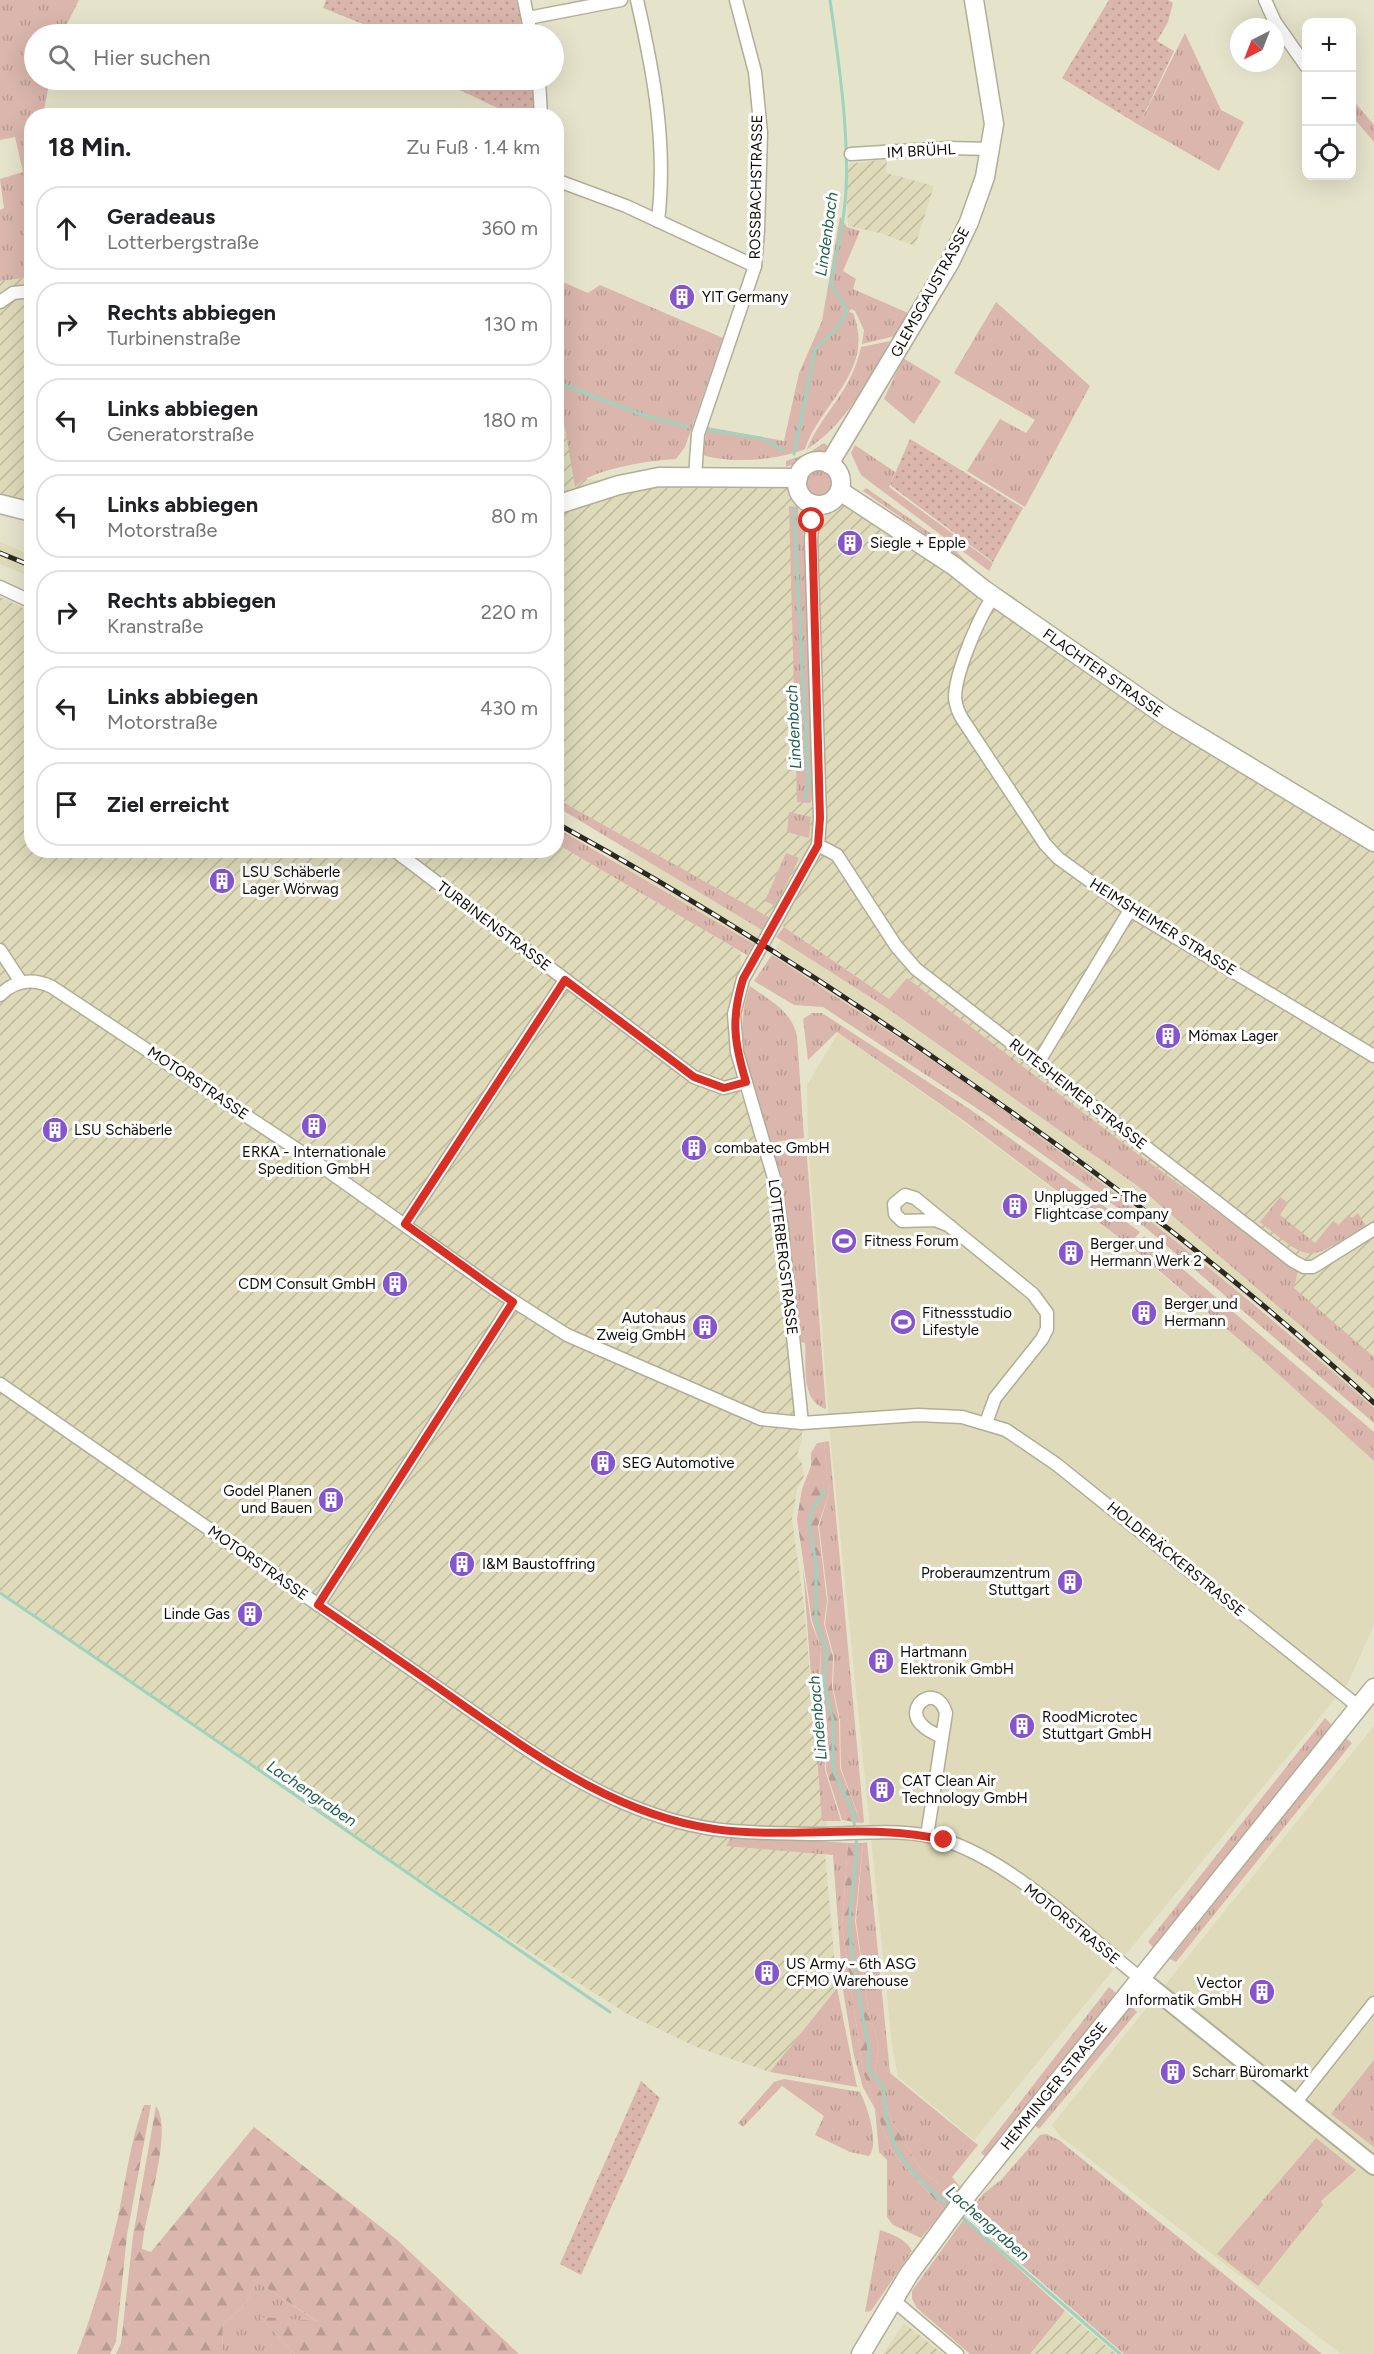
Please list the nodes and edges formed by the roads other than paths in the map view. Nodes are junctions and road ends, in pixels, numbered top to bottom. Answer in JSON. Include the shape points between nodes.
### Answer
{"nodes":[{"id":1,"x":524,"y":0,"type":"edge"},
{"id":2,"x":621,"y":0,"type":"edge"},
{"id":3,"x":637,"y":0,"type":"edge"},
{"id":4,"x":736,"y":0,"type":"edge"},
{"id":5,"x":974,"y":0,"type":"edge"},
{"id":6,"x":1265,"y":0,"type":"edge"},
{"id":7,"x":528,"y":18,"type":"junction"},
{"id":8,"x":529,"y":24,"type":"edge"},
{"id":9,"x":1302,"y":60,"type":"edge"},
{"id":10,"x":540,"y":90,"type":"edge"},
{"id":11,"x":541,"y":108,"type":"edge"},
{"id":12,"x":991,"y":149,"type":"junction"},
{"id":13,"x":851,"y":154,"type":"dead end"},
{"id":14,"x":564,"y":183,"type":"edge"},
{"id":15,"x":658,"y":221,"type":"junction"},
{"id":16,"x":755,"y":266,"type":"junction"},
{"id":17,"x":0,"y":286,"type":"edge"},
{"id":18,"x":24,"y":292,"type":"edge"},
{"id":19,"x":13,"y":293,"type":"junction"},
{"id":20,"x":0,"y":302,"type":"edge"},
{"id":21,"x":829,"y":464,"type":"junction"},
{"id":22,"x":695,"y":476,"type":"junction"},
{"id":23,"x":798,"y":478,"type":"junction"},
{"id":24,"x":840,"y":491,"type":"junction"},
{"id":25,"x":564,"y":502,"type":"edge"},
{"id":26,"x":0,"y":504,"type":"edge"},
{"id":27,"x":814,"y":504,"type":"junction"},
{"id":28,"x":24,"y":510,"type":"edge"},
{"id":29,"x":0,"y":587,"type":"edge"},
{"id":30,"x":993,"y":597,"type":"junction"},
{"id":31,"x":24,"y":598,"type":"edge"},
{"id":32,"x":1374,"y":842,"type":"edge"},
{"id":33,"x":818,"y":845,"type":"junction"},
{"id":34,"x":405,"y":858,"type":"edge"},
{"id":35,"x":1130,"y":909,"type":"junction"},
{"id":36,"x":0,"y":950,"type":"edge"},
{"id":37,"x":565,"y":980,"type":"junction"},
{"id":38,"x":21,"y":982,"type":"junction"},
{"id":39,"x":0,"y":995,"type":"edge"},
{"id":40,"x":1374,"y":1056,"type":"edge"},
{"id":41,"x":1038,"y":1063,"type":"junction"},
{"id":42,"x":746,"y":1082,"type":"junction"},
{"id":43,"x":405,"y":1224,"type":"junction"},
{"id":44,"x":950,"y":1226,"type":"dead end"},
{"id":45,"x":1374,"y":1229,"type":"edge"},
{"id":46,"x":513,"y":1302,"type":"junction"},
{"id":47,"x":0,"y":1384,"type":"edge"},
{"id":48,"x":802,"y":1423,"type":"junction"},
{"id":49,"x":986,"y":1423,"type":"junction"},
{"id":50,"x":318,"y":1605,"type":"junction"},
{"id":51,"x":1374,"y":1688,"type":"edge"},
{"id":52,"x":1359,"y":1707,"type":"junction"},
{"id":53,"x":942,"y":1737,"type":"dead end"},
{"id":54,"x":927,"y":1836,"type":"junction"},
{"id":55,"x":1140,"y":1978,"type":"junction"},
{"id":56,"x":1374,"y":2003,"type":"edge"},
{"id":57,"x":1294,"y":2103,"type":"junction"},
{"id":58,"x":1374,"y":2166,"type":"edge"},
{"id":59,"x":892,"y":2299,"type":"junction"},
{"id":60,"x":861,"y":2354,"type":"edge"},
{"id":61,"x":957,"y":2354,"type":"edge"}],
"edges":[{"from":1,"to":7,"type":"street"},
{"from":2,"to":7,"type":"street"},
{"from":3,"to":15,"type":"street","via":[[655,81],[661,131]]},
{"from":4,"to":16,"type":"street","name":"ROSSBACHSTRASSE","via":[[755,72],[761,133]]},
{"from":5,"to":12,"type":"main road","name":"GLEMSGAUSTRASSE","via":[[994,124]]},
{"from":6,"to":9,"type":"street"},
{"from":7,"to":8,"type":"street"},
{"from":10,"to":11,"type":"street"},
{"from":12,"to":13,"type":"street","name":"IM BRÜHL"},
{"from":12,"to":21,"type":"main road","name":"GLEMSGAUSTRASSE","via":[[986,177],[955,252]]},
{"from":14,"to":15,"type":"street"},
{"from":15,"to":16,"type":"street"},
{"from":16,"to":22,"type":"street","name":"ROSSBACHSTRASSE","via":[[698,434]]},
{"from":17,"to":19,"type":"street"},
{"from":18,"to":19,"type":"street"},
{"from":19,"to":20,"type":"street"},
{"from":21,"to":23,"type":"main road","via":[[810,463]]},
{"from":21,"to":24,"type":"main road","via":[[838,472]]},
{"from":22,"to":23,"type":"main road"},
{"from":22,"to":25,"type":"main road","via":[[659,477],[619,485]]},
{"from":23,"to":27,"type":"main road","via":[[800,495]]},
{"from":24,"to":27,"type":"main road","via":[[830,502]]},
{"from":24,"to":30,"type":"main road","name":"FLACHTER STRASSE","via":[[945,560]]},
{"from":26,"to":28,"type":"main road"},
{"from":27,"to":33,"type":"street","name":"LOTTERBERGSTRASSE","via":[[811,539]]},
{"from":29,"to":31,"type":"street"},
{"from":30,"to":32,"type":"main road","name":"FLACHTER STRASSE","via":[[1167,717]]},
{"from":30,"to":35,"type":"street","name":"HEIMSHEIMER STRASSE","via":[[976,627],[957,686],[955,700],[960,714],[1045,844],[1058,858]]},
{"from":33,"to":41,"type":"street","name":"RUTESHEIMER STRASSE","via":[[837,855],[896,946],[916,969]]},
{"from":33,"to":42,"type":"street","name":"LOTTERBERGSTRASSE","via":[[743,979],[734,1014],[734,1037]]},
{"from":34,"to":37,"type":"street","name":"TURBINENSTRASSE"},
{"from":35,"to":40,"type":"street","name":"HEIMSHEIMER STRASSE"},
{"from":35,"to":41,"type":"street"},
{"from":36,"to":38,"type":"street"},
{"from":37,"to":42,"type":"street","name":"TURBINENSTRASSE","via":[[694,1077],[724,1088]]},
{"from":37,"to":43,"type":"street"},
{"from":38,"to":39,"type":"street"},
{"from":38,"to":43,"type":"street","name":"MOTORSTRASSE","via":[[37,981],[57,990]]},
{"from":41,"to":45,"type":"street","name":"RUTESHEIMER STRASSE","via":[[1304,1267],[1313,1267],[1332,1257]]},
{"from":42,"to":48,"type":"street","name":"LOTTERBERGSTRASSE","via":[[774,1178]]},
{"from":43,"to":46,"type":"street","name":"MOTORSTRASSE"},
{"from":44,"to":49,"type":"street","via":[[1033,1294],[1047,1313],[1042,1339],[995,1398]]},
{"from":46,"to":48,"type":"street","name":"MOTORSTRASSE","via":[[567,1335],[761,1419]]},
{"from":46,"to":50,"type":"street"},
{"from":47,"to":50,"type":"street","name":"MOTORSTRASSE"},
{"from":48,"to":49,"type":"street","name":"HOLDERÄCKERSTRASSE","via":[[939,1414]]},
{"from":49,"to":52,"type":"street","name":"HOLDERÄCKERSTRASSE","via":[[1026,1441]]},
{"from":50,"to":54,"type":"street","name":"MOTORSTRASSE","via":[[549,1764],[614,1799],[714,1829]]},
{"from":51,"to":52,"type":"main road","name":"HEMMINGER STRASSE"},
{"from":52,"to":55,"type":"main road","name":"HEMMINGER STRASSE"},
{"from":53,"to":54,"type":"street"},
{"from":54,"to":55,"type":"street","name":"MOTORSTRASSE","via":[[971,1851],[1008,1872]]},
{"from":55,"to":57,"type":"street","name":"MOTORSTRASSE"},
{"from":55,"to":59,"type":"main road","name":"HEMMINGER STRASSE","via":[[948,2220]]},
{"from":56,"to":57,"type":"street"},
{"from":57,"to":58,"type":"street","name":"MOTORSTRASSE"},
{"from":59,"to":60,"type":"main road","name":"HEMMINGER STRASSE"},
{"from":59,"to":61,"type":"street"}]}
